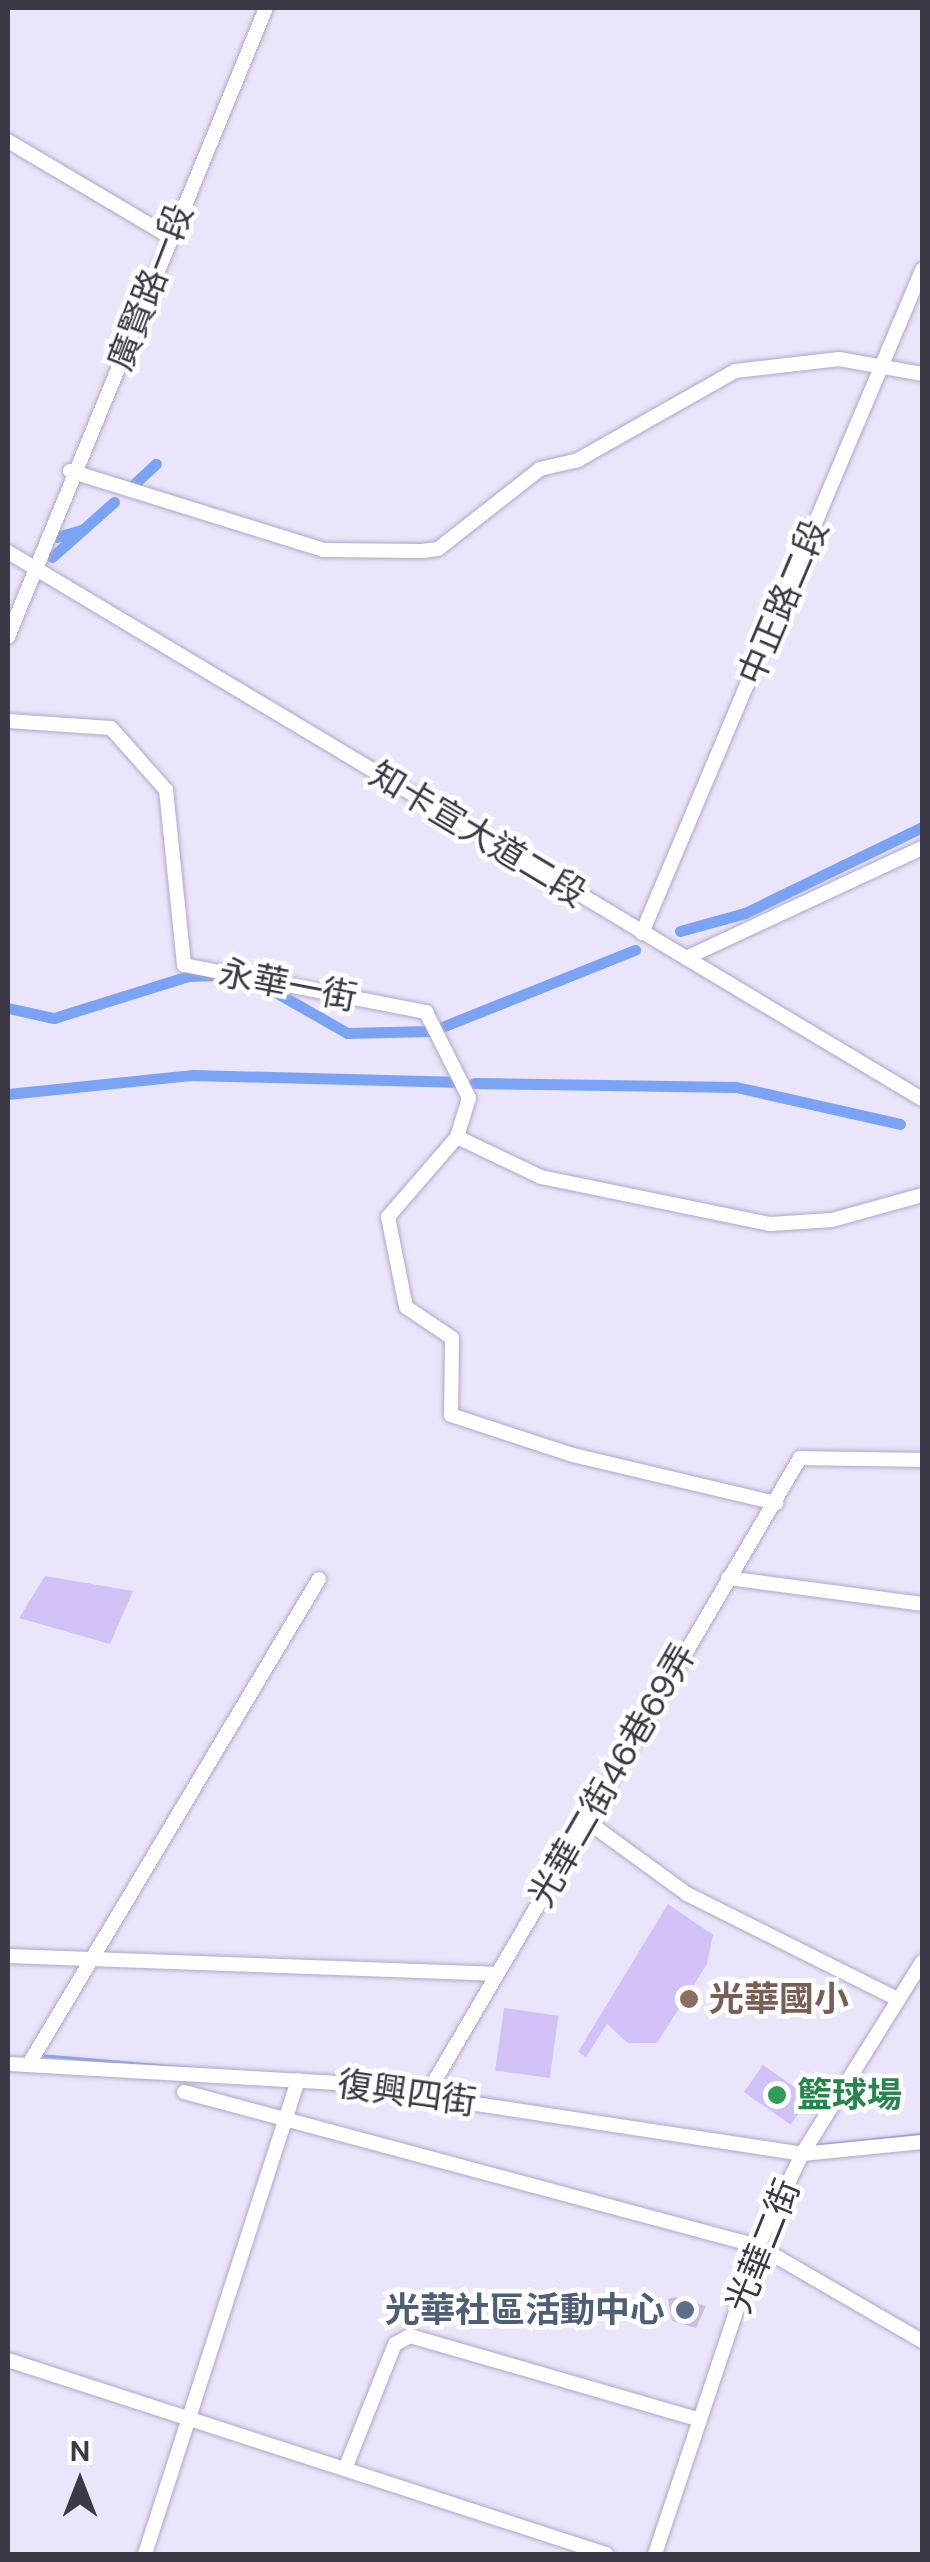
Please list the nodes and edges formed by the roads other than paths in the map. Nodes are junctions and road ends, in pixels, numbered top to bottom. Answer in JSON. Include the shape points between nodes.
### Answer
{"nodes":[{"id":1,"x":266,"y":8,"type":"edge"},
{"id":2,"x":8,"y":141,"type":"edge"},
{"id":3,"x":167,"y":236,"type":"junction"},
{"id":4,"x":922,"y":270,"type":"edge"},
{"id":5,"x":882,"y":365,"type":"junction"},
{"id":6,"x":922,"y":374,"type":"edge"},
{"id":7,"x":70,"y":472,"type":"junction"},
{"id":8,"x":8,"y":552,"type":"edge"},
{"id":9,"x":36,"y":567,"type":"junction"},
{"id":10,"x":8,"y":637,"type":"edge"},
{"id":11,"x":8,"y":721,"type":"edge"},
{"id":12,"x":922,"y":848,"type":"edge"},
{"id":13,"x":642,"y":933,"type":"junction"},
{"id":14,"x":686,"y":958,"type":"junction"},
{"id":15,"x":922,"y":1099,"type":"edge"},
{"id":16,"x":457,"y":1137,"type":"junction"},
{"id":17,"x":922,"y":1195,"type":"edge"},
{"id":18,"x":922,"y":1460,"type":"edge"},
{"id":19,"x":776,"y":1503,"type":"junction"},
{"id":20,"x":728,"y":1578,"type":"junction"},
{"id":21,"x":319,"y":1580,"type":"dead end"},
{"id":22,"x":922,"y":1604,"type":"edge"},
{"id":23,"x":588,"y":1822,"type":"junction"},
{"id":24,"x":8,"y":1956,"type":"edge"},
{"id":25,"x":88,"y":1956,"type":"junction"},
{"id":26,"x":922,"y":1962,"type":"edge"},
{"id":27,"x":494,"y":1974,"type":"junction"},
{"id":28,"x":898,"y":1999,"type":"junction"},
{"id":29,"x":8,"y":2064,"type":"edge"},
{"id":30,"x":29,"y":2064,"type":"junction"},
{"id":31,"x":298,"y":2080,"type":"junction"},
{"id":32,"x":184,"y":2092,"type":"dead end"},
{"id":33,"x":427,"y":2094,"type":"junction"},
{"id":34,"x":288,"y":2124,"type":"junction"},
{"id":35,"x":922,"y":2142,"type":"edge"},
{"id":36,"x":802,"y":2154,"type":"junction"},
{"id":37,"x":758,"y":2246,"type":"junction"},
{"id":38,"x":922,"y":2342,"type":"edge"},
{"id":39,"x":8,"y":2360,"type":"edge"},
{"id":40,"x":190,"y":2420,"type":"junction"},
{"id":41,"x":698,"y":2420,"type":"junction"},
{"id":42,"x":344,"y":2469,"type":"junction"},
{"id":43,"x":145,"y":2554,"type":"edge"},
{"id":44,"x":606,"y":2554,"type":"edge"},
{"id":45,"x":654,"y":2554,"type":"edge"}],
"edges":[{"from":1,"to":3,"type":"street","name":"廣賢路一段"},
{"from":2,"to":3,"type":"street"},
{"from":3,"to":7,"type":"street","name":"廣賢路一段","via":[[119,374]]},
{"from":4,"to":5,"type":"street","name":"中正路二段"},
{"from":5,"to":6,"type":"street"},
{"from":5,"to":7,"type":"street","via":[[839,359],[735,372],[578,460],[540,469],[438,549],[324,550]]},
{"from":5,"to":13,"type":"street","name":"中正路二段"},
{"from":7,"to":9,"type":"street","name":"廣賢路一段"},
{"from":8,"to":9,"type":"street","name":"知卡宣大道二段"},
{"from":9,"to":10,"type":"street","name":"廣賢路一段"},
{"from":9,"to":13,"type":"street","name":"知卡宣大道二段"},
{"from":11,"to":16,"type":"street","name":"永華一街","via":[[111,728],[166,790],[184,965],[326,998],[422,1008],[469,1089]]},
{"from":12,"to":14,"type":"street"},
{"from":13,"to":14,"type":"street","name":"知卡宣大道二段"},
{"from":14,"to":15,"type":"street","name":"知卡宣大道二段"},
{"from":16,"to":17,"type":"street","via":[[541,1177],[770,1224],[832,1220]]},
{"from":16,"to":19,"type":"street","name":"永華一街","via":[[388,1218],[406,1307],[452,1338],[450,1416],[573,1455]]},
{"from":18,"to":19,"type":"street","name":"光華二街46巷69弄","via":[[800,1458]]},
{"from":19,"to":20,"type":"street","name":"光華二街46巷69弄"},
{"from":20,"to":22,"type":"street"},
{"from":20,"to":23,"type":"street","name":"光華二街46巷69弄"},
{"from":21,"to":25,"type":"street"},
{"from":23,"to":27,"type":"street","name":"光華二街46巷69弄"},
{"from":23,"to":28,"type":"street","via":[[687,1894]]},
{"from":24,"to":25,"type":"street"},
{"from":25,"to":27,"type":"street"},
{"from":25,"to":30,"type":"street"},
{"from":26,"to":28,"type":"street","name":"光華二街"},
{"from":27,"to":33,"type":"street","name":"光華二街46巷69弄"},
{"from":28,"to":36,"type":"street","name":"光華二街"},
{"from":29,"to":30,"type":"street","name":"復興四街"},
{"from":30,"to":31,"type":"street","name":"復興四街"},
{"from":31,"to":33,"type":"street","name":"復興四街"},
{"from":31,"to":34,"type":"street"},
{"from":32,"to":34,"type":"street"},
{"from":33,"to":36,"type":"street","name":"復興四街"},
{"from":34,"to":37,"type":"street"},
{"from":34,"to":40,"type":"street"},
{"from":35,"to":36,"type":"street","name":"復興四街"},
{"from":36,"to":37,"type":"street","name":"光華二街"},
{"from":37,"to":38,"type":"street"},
{"from":37,"to":41,"type":"street","name":"光華二街"},
{"from":39,"to":40,"type":"street"},
{"from":40,"to":42,"type":"street"},
{"from":40,"to":43,"type":"street"},
{"from":41,"to":42,"type":"street","via":[[410,2336],[396,2344]]},
{"from":41,"to":45,"type":"street","name":"光華二街"},
{"from":42,"to":44,"type":"street"}]}
